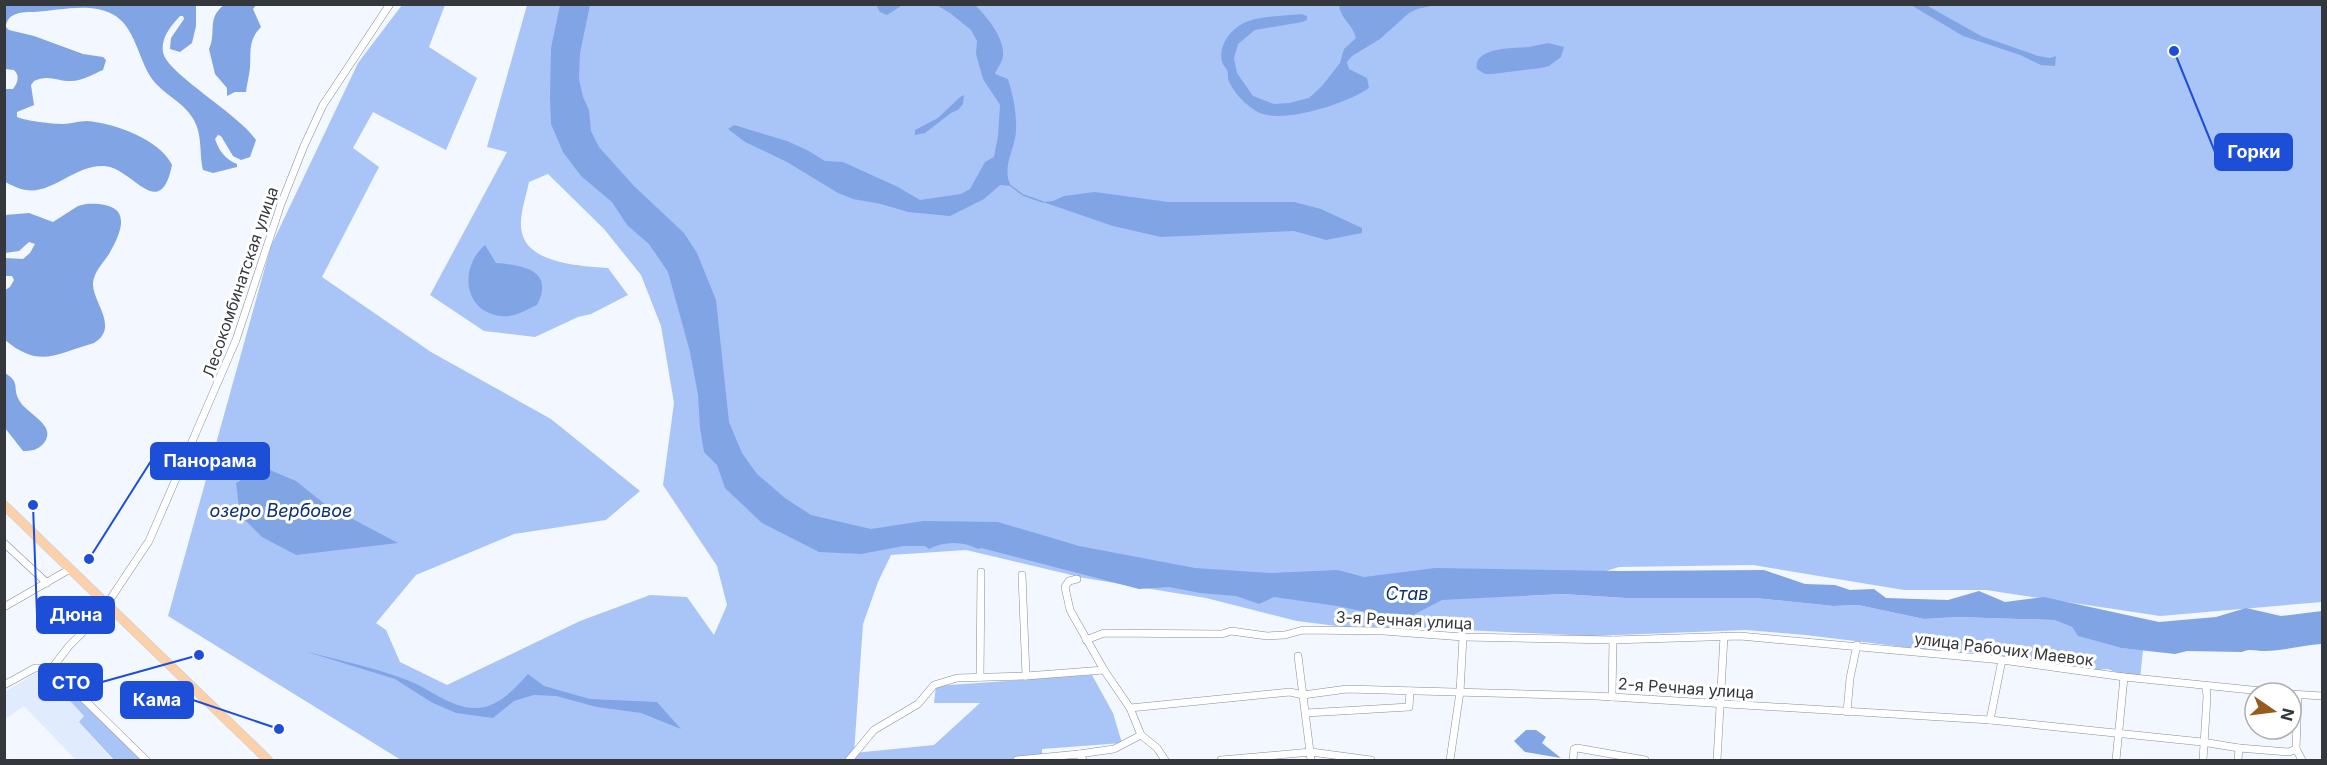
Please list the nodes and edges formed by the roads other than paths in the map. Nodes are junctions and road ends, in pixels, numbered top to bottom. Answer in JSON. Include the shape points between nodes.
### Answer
{"nodes":[{"id":1,"x":390,"y":4,"type":"edge"},
{"id":2,"x":4,"y":505,"type":"edge"},
{"id":3,"x":4,"y":543,"type":"edge"},
{"id":4,"x":70,"y":569,"type":"junction"},
{"id":5,"x":981,"y":572,"type":"dead end"},
{"id":6,"x":1022,"y":576,"type":"dead end"},
{"id":7,"x":1077,"y":579,"type":"dead end"},
{"id":8,"x":47,"y":582,"type":"junction"},
{"id":9,"x":106,"y":604,"type":"junction"},
{"id":10,"x":4,"y":607,"type":"edge"},
{"id":11,"x":1724,"y":636,"type":"junction"},
{"id":12,"x":1463,"y":637,"type":"junction"},
{"id":13,"x":1086,"y":640,"type":"junction"},
{"id":14,"x":1613,"y":640,"type":"junction"},
{"id":15,"x":1857,"y":645,"type":"junction"},
{"id":16,"x":1298,"y":656,"type":"dead end"},
{"id":17,"x":2002,"y":660,"type":"junction"},
{"id":18,"x":52,"y":668,"type":"junction"},
{"id":19,"x":1104,"y":669,"type":"junction"},
{"id":20,"x":1026,"y":676,"type":"junction"},
{"id":21,"x":980,"y":677,"type":"junction"},
{"id":22,"x":2124,"y":677,"type":"junction"},
{"id":23,"x":4,"y":685,"type":"edge"},
{"id":24,"x":2205,"y":686,"type":"junction"},
{"id":25,"x":2243,"y":690,"type":"edge"},
{"id":26,"x":1410,"y":691,"type":"junction"},
{"id":27,"x":1460,"y":692,"type":"junction"},
{"id":28,"x":1303,"y":695,"type":"junction"},
{"id":29,"x":2303,"y":695,"type":"edge"},
{"id":30,"x":2322,"y":696,"type":"edge"},
{"id":31,"x":1612,"y":697,"type":"junction"},
{"id":32,"x":1719,"y":704,"type":"junction"},
{"id":33,"x":1130,"y":708,"type":"junction"},
{"id":34,"x":1846,"y":712,"type":"junction"},
{"id":35,"x":1306,"y":713,"type":"junction"},
{"id":36,"x":1990,"y":720,"type":"junction"},
{"id":37,"x":2118,"y":732,"type":"junction"},
{"id":38,"x":1141,"y":735,"type":"junction"},
{"id":39,"x":2296,"y":741,"type":"edge"},
{"id":40,"x":2202,"y":742,"type":"junction"},
{"id":41,"x":2239,"y":748,"type":"junction"},
{"id":42,"x":2296,"y":748,"type":"junction"},
{"id":43,"x":1311,"y":756,"type":"edge"},
{"id":44,"x":1081,"y":757,"type":"edge"},
{"id":45,"x":1257,"y":758,"type":"edge"},
{"id":46,"x":146,"y":760,"type":"edge"},
{"id":47,"x":267,"y":760,"type":"edge"},
{"id":48,"x":849,"y":760,"type":"edge"},
{"id":49,"x":1017,"y":760,"type":"edge"},
{"id":50,"x":1165,"y":760,"type":"edge"},
{"id":51,"x":1221,"y":760,"type":"edge"},
{"id":52,"x":1371,"y":760,"type":"edge"},
{"id":53,"x":1450,"y":760,"type":"edge"},
{"id":54,"x":1573,"y":760,"type":"edge"},
{"id":55,"x":1645,"y":760,"type":"edge"},
{"id":56,"x":1717,"y":760,"type":"edge"},
{"id":57,"x":2116,"y":760,"type":"edge"},
{"id":58,"x":2203,"y":760,"type":"edge"},
{"id":59,"x":2238,"y":760,"type":"edge"},
{"id":60,"x":2302,"y":760,"type":"edge"}],
"edges":[{"from":1,"to":9,"type":"street","name":"Лесокомбинатская улица","via":[[318,115],[281,204],[236,340],[211,401],[149,541]]},
{"from":2,"to":4,"type":"main road"},
{"from":3,"to":8,"type":"street"},
{"from":4,"to":8,"type":"street"},
{"from":4,"to":9,"type":"main road"},
{"from":5,"to":21,"type":"street"},
{"from":6,"to":20,"type":"street"},
{"from":7,"to":13,"type":"street","via":[[1065,587],[1070,610]]},
{"from":8,"to":10,"type":"street"},
{"from":9,"to":18,"type":"street","name":"Лесокомбинатская улица"},
{"from":9,"to":47,"type":"main road"},
{"from":11,"to":14,"type":"street","name":"3-я Речная улица"},
{"from":11,"to":15,"type":"street","name":"улица Рабочих Маевок"},
{"from":11,"to":32,"type":"street"},
{"from":12,"to":13,"type":"street","name":"3-я Речная улица","via":[[1304,630],[1267,636],[1231,631],[1104,633]]},
{"from":12,"to":14,"type":"street","name":"3-я Речная улица"},
{"from":12,"to":27,"type":"street"},
{"from":13,"to":19,"type":"street"},
{"from":14,"to":31,"type":"street"},
{"from":15,"to":17,"type":"street","name":"улица Рабочих Маевок"},
{"from":15,"to":34,"type":"street"},
{"from":16,"to":28,"type":"street"},
{"from":17,"to":22,"type":"street","name":"улица Рабочих Маевок"},
{"from":17,"to":36,"type":"street"},
{"from":18,"to":23,"type":"street","via":[[35,668]]},
{"from":18,"to":46,"type":"street"},
{"from":19,"to":20,"type":"street"},
{"from":19,"to":33,"type":"street"},
{"from":20,"to":21,"type":"street"},
{"from":21,"to":48,"type":"street","via":[[934,685],[918,704],[874,730]]},
{"from":22,"to":24,"type":"street","name":"улица Рабочих Маевок"},
{"from":22,"to":37,"type":"street"},
{"from":24,"to":25,"type":"street","name":"улица Рабочих Маевок"},
{"from":24,"to":40,"type":"street"},
{"from":26,"to":27,"type":"street","name":"2-я Речная улица"},
{"from":26,"to":28,"type":"street","name":"2-я Речная улица","via":[[1347,689]]},
{"from":26,"to":35,"type":"street","via":[[1409,707]]},
{"from":27,"to":31,"type":"street","name":"2-я Речная улица"},
{"from":27,"to":53,"type":"street"},
{"from":28,"to":33,"type":"street","name":"2-я Речная улица","via":[[1290,692]]},
{"from":28,"to":35,"type":"street"},
{"from":29,"to":30,"type":"street"},
{"from":31,"to":32,"type":"street","name":"2-я Речная улица"},
{"from":32,"to":34,"type":"street","name":"2-я Речная улица"},
{"from":32,"to":56,"type":"street"},
{"from":33,"to":38,"type":"street"},
{"from":34,"to":36,"type":"street","name":"2-я Речная улица"},
{"from":35,"to":43,"type":"street"},
{"from":36,"to":37,"type":"street","name":"2-я Речная улица"},
{"from":37,"to":40,"type":"street","name":"2-я Речная улица"},
{"from":37,"to":57,"type":"street"},
{"from":38,"to":44,"type":"street","via":[[1114,749]]},
{"from":38,"to":50,"type":"street"},
{"from":39,"to":42,"type":"street"},
{"from":40,"to":41,"type":"street","name":"2-я Речная улица"},
{"from":40,"to":58,"type":"street"},
{"from":41,"to":42,"type":"street","name":"2-я Речная улица","via":[[2289,752]]},
{"from":41,"to":59,"type":"street"},
{"from":42,"to":60,"type":"street"},
{"from":43,"to":45,"type":"street"},
{"from":43,"to":52,"type":"street"},
{"from":44,"to":49,"type":"street"},
{"from":45,"to":51,"type":"street"},
{"from":54,"to":55,"type":"street","via":[[1577,748]]}]}
